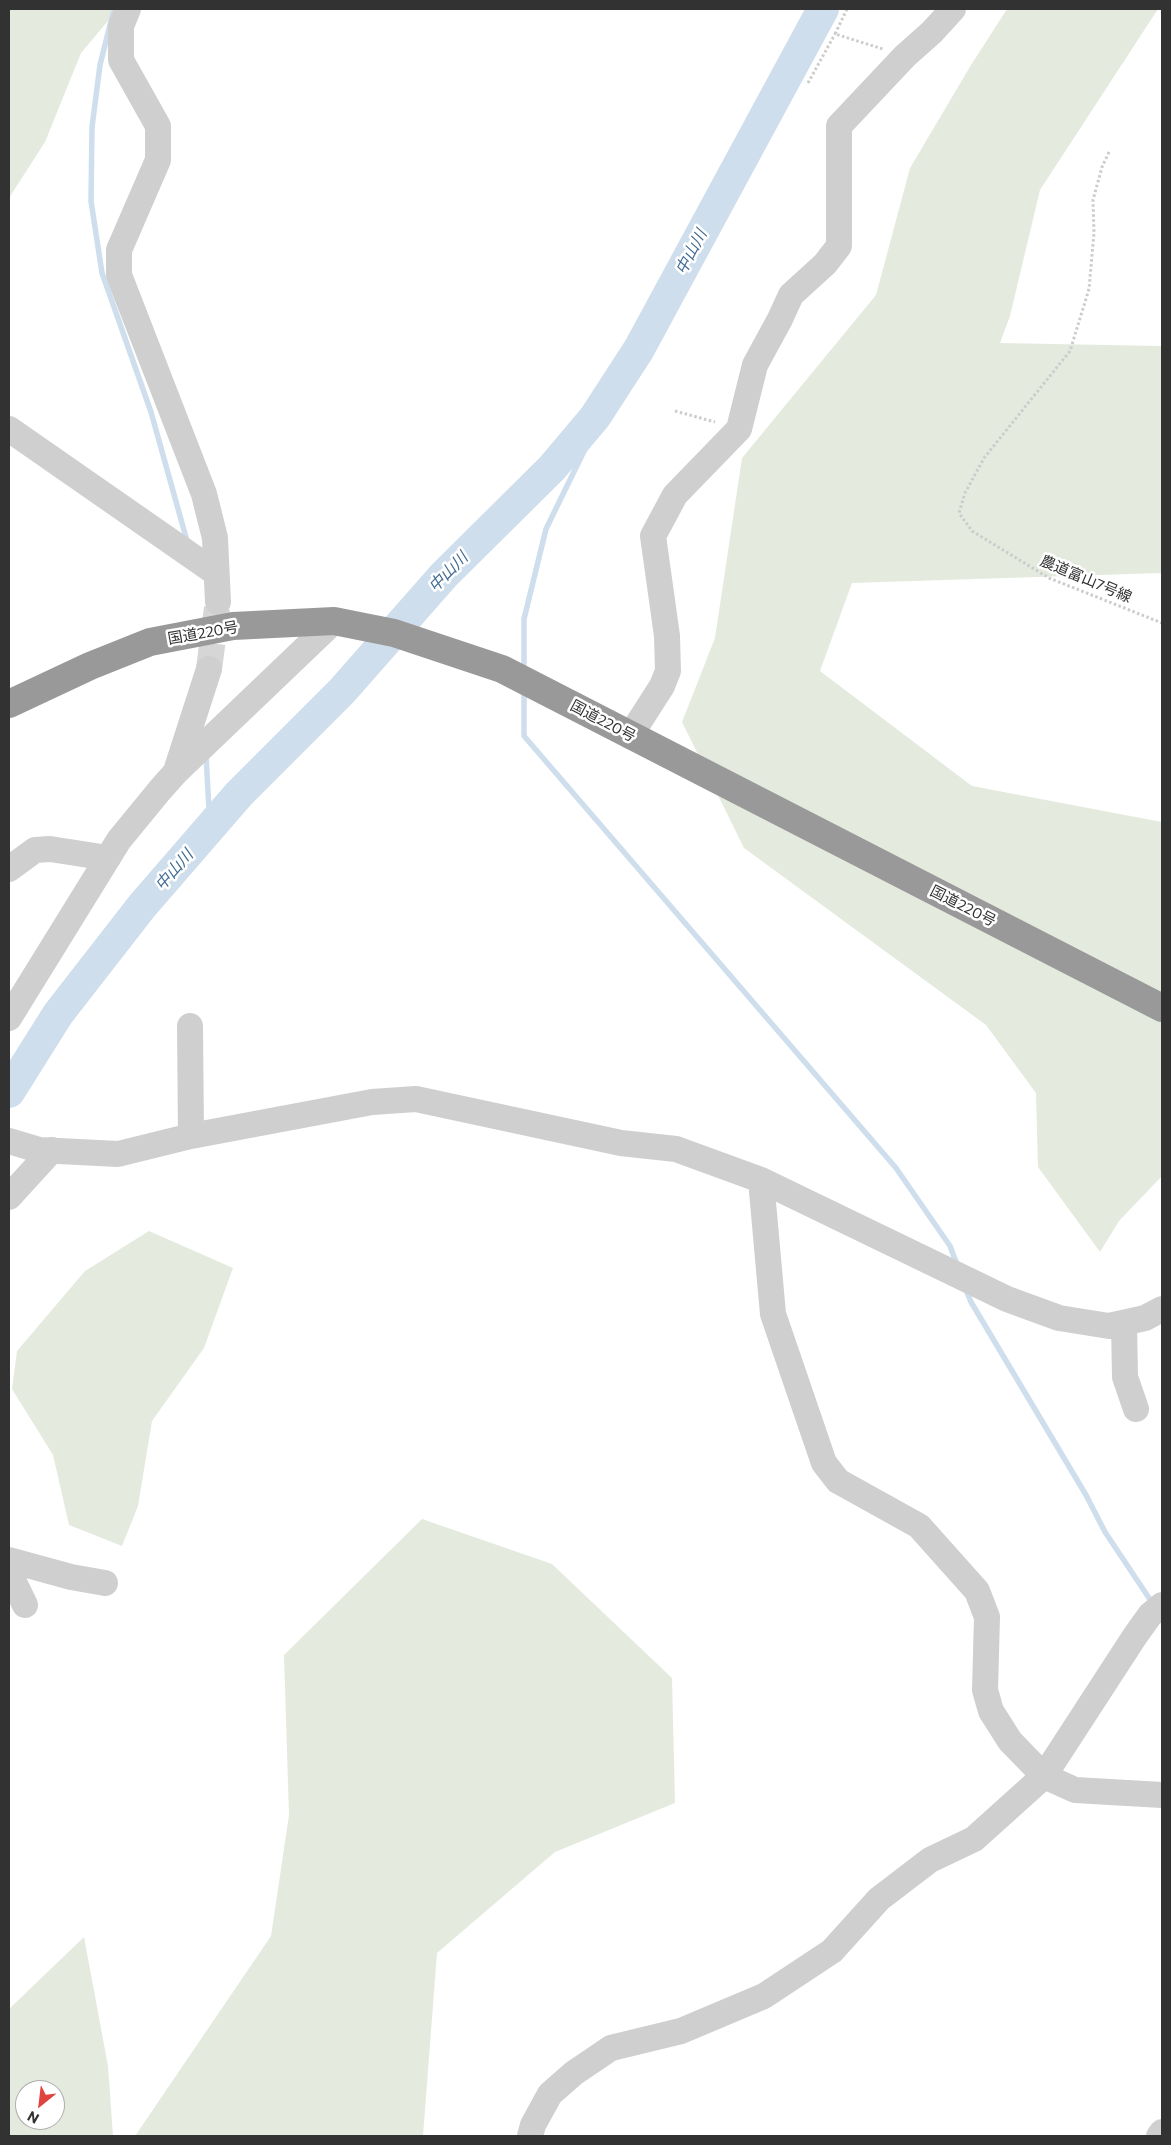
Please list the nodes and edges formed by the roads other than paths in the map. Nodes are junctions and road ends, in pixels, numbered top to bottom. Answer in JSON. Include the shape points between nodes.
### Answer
{"nodes":[{"id":1,"x":128,"y":9,"type":"edge"},
{"id":2,"x":953,"y":9,"type":"edge"},
{"id":3,"x":9,"y":429,"type":"edge"},
{"id":4,"x":216,"y":573,"type":"junction"},
{"id":5,"x":218,"y":602,"type":"tunnel mouth"},
{"id":6,"x":334,"y":621,"type":"junction"},
{"id":7,"x":209,"y":669,"type":"tunnel mouth"},
{"id":8,"x":9,"y":704,"type":"edge"},
{"id":9,"x":630,"y":736,"type":"junction"},
{"id":10,"x":176,"y":772,"type":"junction"},
{"id":11,"x":108,"y":858,"type":"junction"},
{"id":12,"x":9,"y":869,"type":"edge"},
{"id":13,"x":1162,"y":1008,"type":"edge"},
{"id":14,"x":9,"y":1018,"type":"edge"},
{"id":15,"x":190,"y":1026,"type":"dead end"},
{"id":16,"x":191,"y":1136,"type":"junction"},
{"id":17,"x":17,"y":1144,"type":"edge"},
{"id":18,"x":52,"y":1150,"type":"junction"},
{"id":19,"x":761,"y":1180,"type":"junction"},
{"id":20,"x":9,"y":1197,"type":"edge"},
{"id":21,"x":1162,"y":1309,"type":"edge"},
{"id":22,"x":1162,"y":1327,"type":"edge"},
{"id":23,"x":1124,"y":1328,"type":"junction"},
{"id":24,"x":1136,"y":1409,"type":"dead end"},
{"id":25,"x":9,"y":1560,"type":"edge"},
{"id":26,"x":9,"y":1572,"type":"edge"},
{"id":27,"x":105,"y":1583,"type":"dead end"},
{"id":28,"x":25,"y":1605,"type":"dead end"},
{"id":29,"x":1162,"y":1605,"type":"edge"},
{"id":30,"x":1044,"y":1776,"type":"junction"},
{"id":31,"x":1162,"y":1795,"type":"edge"},
{"id":32,"x":1162,"y":2132,"type":"edge"},
{"id":33,"x":530,"y":2136,"type":"edge"},
{"id":34,"x":1159,"y":2136,"type":"edge"}],
"edges":[{"from":1,"to":4,"type":"street","via":[[121,26],[121,60],[158,126],[158,160],[119,250],[119,275],[204,494],[215,538]]},
{"from":2,"to":9,"type":"street","via":[[839,126],[839,246],[825,264],[791,295],[755,365],[739,429],[675,495],[653,536],[668,636],[668,671]]},
{"from":3,"to":4,"type":"street"},
{"from":4,"to":5,"type":"street"},
{"from":6,"to":8,"type":"highway","name":"国道220号","via":[[233,626],[150,642]]},
{"from":6,"to":9,"type":"highway","name":"国道220号","via":[[394,633],[502,669]]},
{"from":6,"to":10,"type":"street"},
{"from":7,"to":10,"type":"street"},
{"from":9,"to":13,"type":"highway","name":"国道220号"},
{"from":10,"to":11,"type":"street","via":[[119,840]]},
{"from":11,"to":12,"type":"street","via":[[50,849],[35,850]]},
{"from":11,"to":14,"type":"street"},
{"from":15,"to":16,"type":"street"},
{"from":16,"to":18,"type":"street","via":[[118,1154]]},
{"from":16,"to":19,"type":"street","via":[[372,1102],[416,1099],[621,1143],[676,1150]]},
{"from":17,"to":18,"type":"street"},
{"from":18,"to":20,"type":"street"},
{"from":19,"to":23,"type":"street","via":[[1007,1299],[1059,1318]]},
{"from":19,"to":30,"type":"street","via":[[773,1314],[824,1463],[838,1481],[919,1526],[977,1591],[987,1617],[985,1690],[990,1711],[1010,1741]]},
{"from":21,"to":23,"type":"street"},
{"from":22,"to":23,"type":"street"},
{"from":23,"to":24,"type":"street","via":[[1125,1377]]},
{"from":25,"to":27,"type":"street"},
{"from":26,"to":28,"type":"street"},
{"from":29,"to":30,"type":"street","via":[[1135,1636]]},
{"from":30,"to":31,"type":"street","via":[[1075,1790]]},
{"from":30,"to":33,"type":"street","via":[[974,1840],[930,1860],[879,1899],[832,1951],[764,1996],[681,2031],[611,2048],[574,2073],[550,2094]]},
{"from":32,"to":34,"type":"street"}]}
